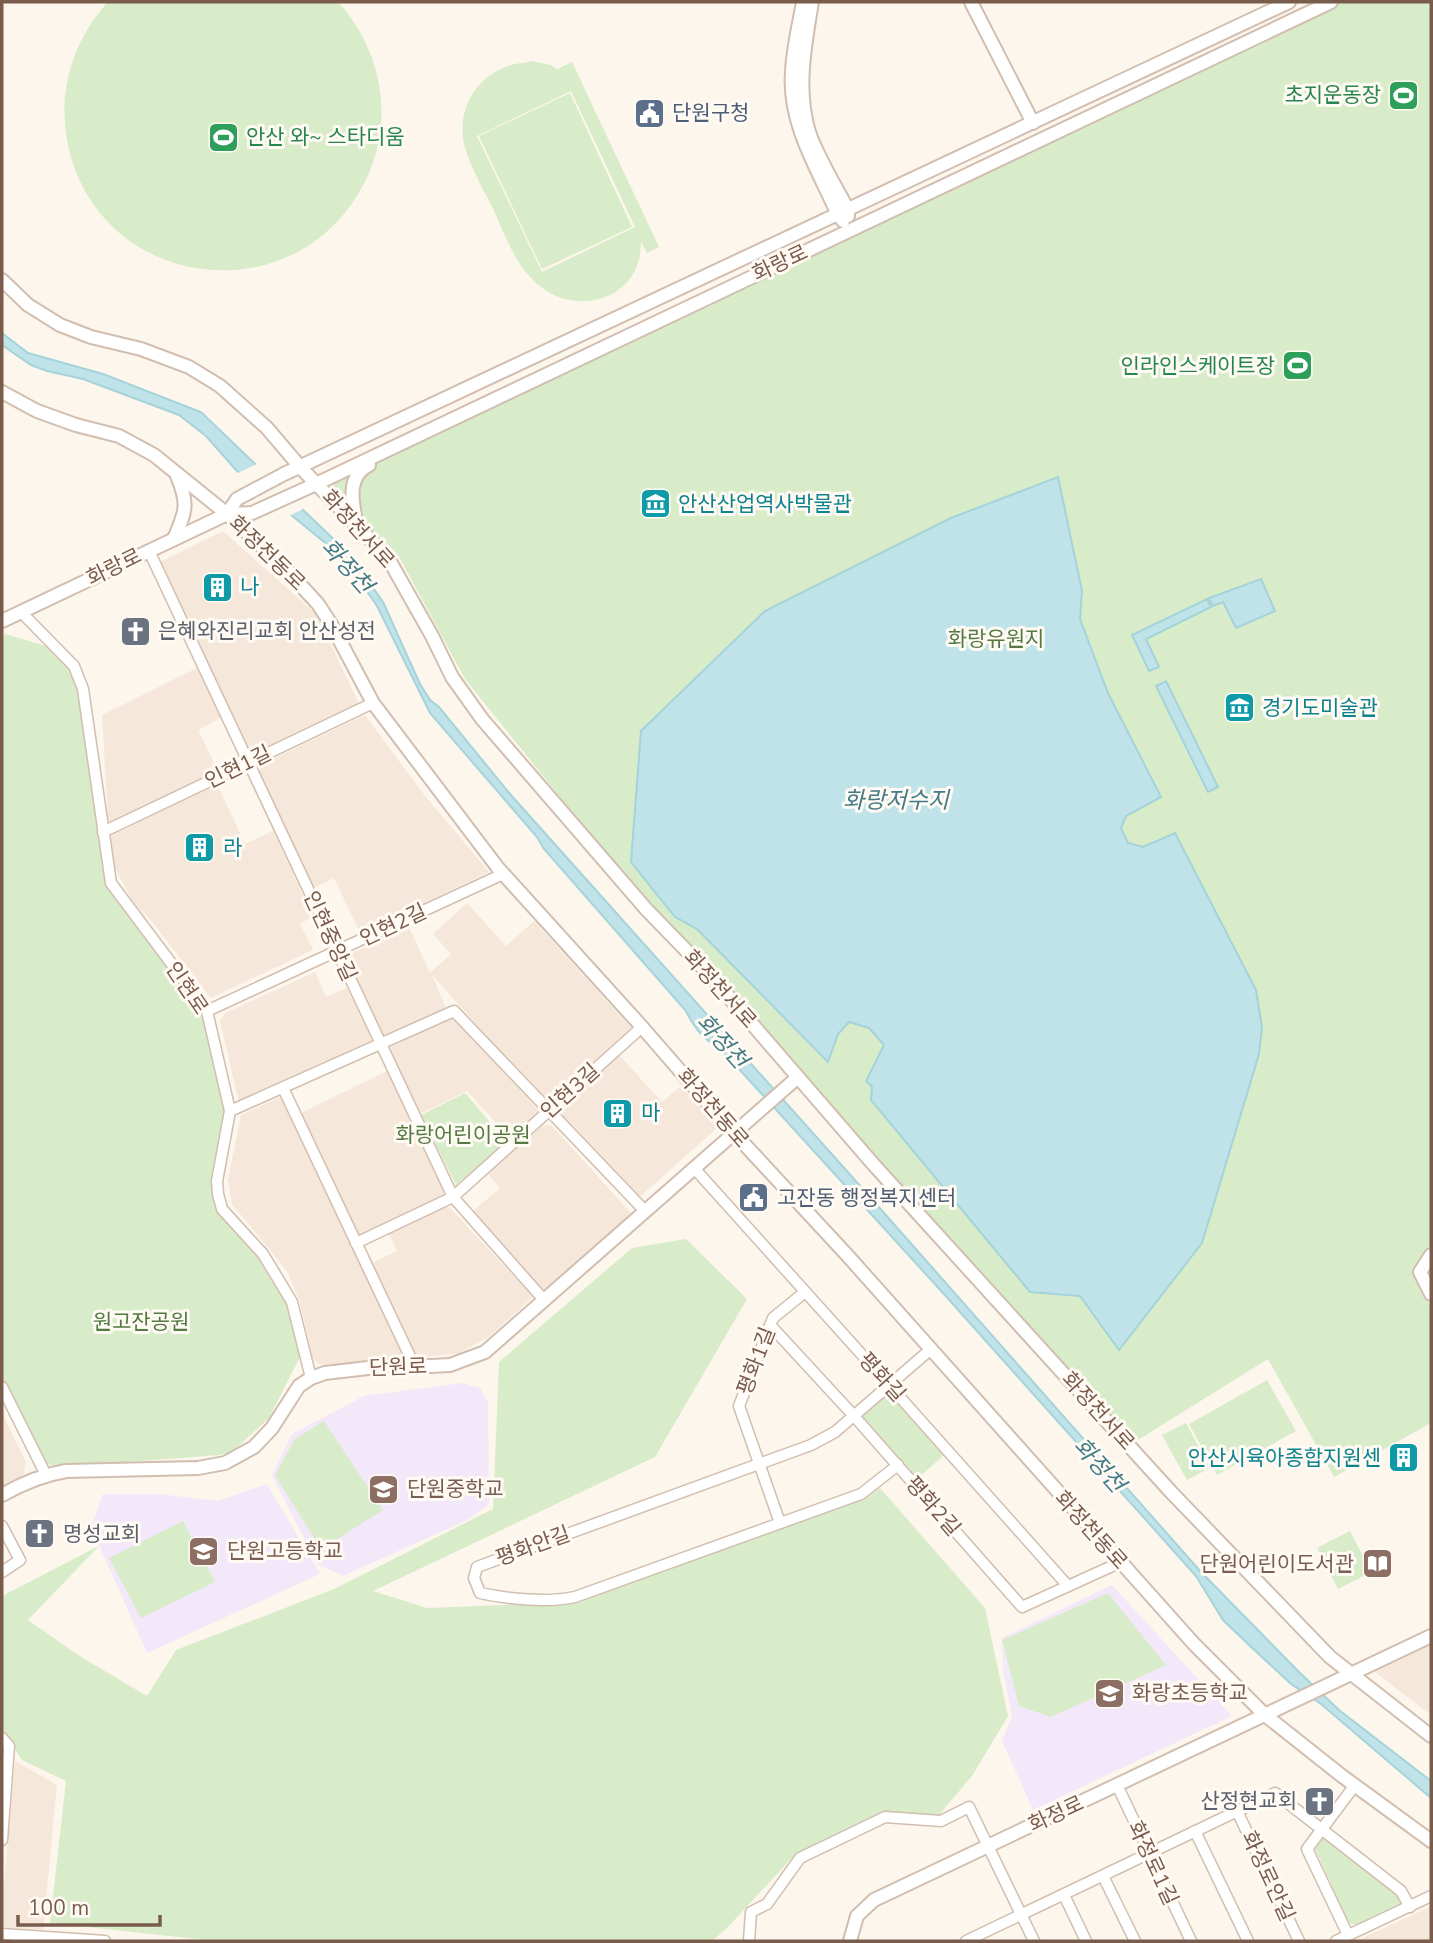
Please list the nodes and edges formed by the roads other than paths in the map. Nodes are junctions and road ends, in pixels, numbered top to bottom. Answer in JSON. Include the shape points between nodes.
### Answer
{"nodes":[{"id":1,"x":803,"y":2,"type":"edge"},
{"id":2,"x":812,"y":2,"type":"edge"},
{"id":3,"x":971,"y":2,"type":"edge"},
{"id":4,"x":1289,"y":2,"type":"edge"},
{"id":5,"x":1331,"y":2,"type":"edge"},
{"id":6,"x":1033,"y":122,"type":"junction"},
{"id":7,"x":843,"y":212,"type":"junction"},
{"id":8,"x":850,"y":230,"type":"junction"},
{"id":9,"x":2,"y":280,"type":"edge"},
{"id":10,"x":2,"y":392,"type":"edge"},
{"id":11,"x":396,"y":446,"type":"junction"},
{"id":12,"x":302,"y":468,"type":"junction"},
{"id":13,"x":176,"y":472,"type":"junction"},
{"id":14,"x":316,"y":484,"type":"junction"},
{"id":15,"x":227,"y":513,"type":"junction"},
{"id":16,"x":357,"y":527,"type":"junction"},
{"id":17,"x":174,"y":539,"type":"junction"},
{"id":18,"x":149,"y":551,"type":"junction"},
{"id":19,"x":21,"y":612,"type":"junction"},
{"id":20,"x":2,"y":621,"type":"edge"},
{"id":21,"x":373,"y":703,"type":"junction"},
{"id":22,"x":248,"y":762,"type":"junction"},
{"id":23,"x":103,"y":832,"type":"junction"},
{"id":24,"x":503,"y":874,"type":"junction"},
{"id":25,"x":337,"y":951,"type":"junction"},
{"id":26,"x":207,"y":1011,"type":"junction"},
{"id":27,"x":642,"y":1027,"type":"junction"},
{"id":28,"x":380,"y":1044,"type":"junction"},
{"id":29,"x":794,"y":1080,"type":"junction"},
{"id":30,"x":283,"y":1088,"type":"junction"},
{"id":31,"x":230,"y":1111,"type":"junction"},
{"id":32,"x":549,"y":1111,"type":"junction"},
{"id":33,"x":734,"y":1133,"type":"junction"},
{"id":34,"x":694,"y":1168,"type":"junction"},
{"id":35,"x":453,"y":1197,"type":"junction"},
{"id":36,"x":645,"y":1211,"type":"junction"},
{"id":37,"x":356,"y":1243,"type":"junction"},
{"id":38,"x":1431,"y":1255,"type":"edge"},
{"id":39,"x":805,"y":1292,"type":"junction"},
{"id":40,"x":1431,"y":1294,"type":"edge"},
{"id":41,"x":544,"y":1300,"type":"junction"},
{"id":42,"x":770,"y":1325,"type":"junction"},
{"id":43,"x":931,"y":1349,"type":"junction"},
{"id":44,"x":414,"y":1365,"type":"junction"},
{"id":45,"x":311,"y":1378,"type":"junction"},
{"id":46,"x":890,"y":1386,"type":"junction"},
{"id":47,"x":2,"y":1387,"type":"edge"},
{"id":48,"x":854,"y":1416,"type":"junction"},
{"id":49,"x":759,"y":1464,"type":"junction"},
{"id":50,"x":898,"y":1465,"type":"junction"},
{"id":51,"x":46,"y":1475,"type":"junction"},
{"id":52,"x":2,"y":1495,"type":"edge"},
{"id":53,"x":780,"y":1523,"type":"junction"},
{"id":54,"x":2,"y":1526,"type":"edge"},
{"id":55,"x":1121,"y":1562,"type":"junction"},
{"id":56,"x":2,"y":1572,"type":"edge"},
{"id":57,"x":1068,"y":1586,"type":"junction"},
{"id":58,"x":1431,"y":1636,"type":"edge"},
{"id":59,"x":1351,"y":1674,"type":"junction"},
{"id":60,"x":1265,"y":1715,"type":"junction"},
{"id":61,"x":1431,"y":1736,"type":"edge"},
{"id":62,"x":2,"y":1738,"type":"edge"},
{"id":63,"x":1117,"y":1785,"type":"junction"},
{"id":64,"x":1355,"y":1785,"type":"junction"},
{"id":65,"x":1237,"y":1811,"type":"junction"},
{"id":66,"x":1323,"y":1829,"type":"junction"},
{"id":67,"x":1195,"y":1831,"type":"junction"},
{"id":68,"x":2,"y":1840,"type":"edge"},
{"id":69,"x":1431,"y":1841,"type":"edge"},
{"id":70,"x":989,"y":1846,"type":"junction"},
{"id":71,"x":1149,"y":1854,"type":"junction"},
{"id":72,"x":1103,"y":1876,"type":"junction"},
{"id":73,"x":1063,"y":1895,"type":"junction"},
{"id":74,"x":1431,"y":1896,"type":"edge"},
{"id":75,"x":1410,"y":1907,"type":"junction"},
{"id":76,"x":1021,"y":1914,"type":"junction"},
{"id":77,"x":2,"y":1934,"type":"edge"},
{"id":78,"x":1348,"y":1935,"type":"junction"},
{"id":79,"x":983,"y":1938,"type":"edge"},
{"id":80,"x":105,"y":1941,"type":"edge"},
{"id":81,"x":748,"y":1941,"type":"edge"},
{"id":82,"x":850,"y":1941,"type":"edge"},
{"id":83,"x":966,"y":1941,"type":"edge"},
{"id":84,"x":1034,"y":1941,"type":"edge"},
{"id":85,"x":1086,"y":1941,"type":"edge"},
{"id":86,"x":1135,"y":1941,"type":"edge"},
{"id":87,"x":1191,"y":1941,"type":"edge"},
{"id":88,"x":1248,"y":1941,"type":"edge"},
{"id":89,"x":1299,"y":1941,"type":"edge"},
{"id":90,"x":1336,"y":1941,"type":"edge"}],
"edges":[{"from":1,"to":7,"type":"street","via":[[791,72],[793,105],[798,129]]},
{"from":2,"to":7,"type":"street","via":[[802,86],[804,111]]},
{"from":3,"to":6,"type":"street"},
{"from":4,"to":6,"type":"street","name":"화랑로"},
{"from":5,"to":8,"type":"street","name":"화랑로"},
{"from":6,"to":7,"type":"street","name":"화랑로"},
{"from":7,"to":8,"type":"street"},
{"from":7,"to":12,"type":"street","name":"화랑로"},
{"from":8,"to":11,"type":"street","name":"화랑로"},
{"from":9,"to":12,"type":"street","name":"화정천서로","via":[[28,305],[60,325],[157,354],[220,386],[267,428]]},
{"from":10,"to":13,"type":"street","name":"화정천동로","via":[[37,411],[119,436]]},
{"from":11,"to":14,"type":"street","name":"화랑로"},
{"from":11,"to":16,"type":"street","via":[[355,477],[351,495]]},
{"from":12,"to":14,"type":"street","name":"화정천서로"},
{"from":12,"to":15,"type":"street","name":"화랑로","via":[[237,499]]},
{"from":13,"to":15,"type":"street","name":"화정천동로"},
{"from":13,"to":17,"type":"street","via":[[185,496],[184,517]]},
{"from":14,"to":15,"type":"street","name":"화랑로","via":[[252,513]]},
{"from":14,"to":16,"type":"street","name":"화정천서로"},
{"from":15,"to":17,"type":"street","name":"화랑로"},
{"from":15,"to":21,"type":"street","name":"화정천동로","via":[[318,604]]},
{"from":16,"to":29,"type":"street","name":"화정천서로","via":[[388,558],[452,677],[482,719],[646,909],[708,973]]},
{"from":17,"to":18,"type":"street","name":"화랑로"},
{"from":18,"to":19,"type":"street","name":"화랑로"},
{"from":18,"to":22,"type":"street","name":"인현중앙길"},
{"from":19,"to":20,"type":"street","name":"화랑로"},
{"from":19,"to":23,"type":"street","name":"인현로","via":[[74,666],[83,689]]},
{"from":21,"to":22,"type":"street","name":"인현1길"},
{"from":21,"to":24,"type":"street","name":"화정천동로"},
{"from":22,"to":23,"type":"street","name":"인현1길"},
{"from":22,"to":25,"type":"street","name":"인현중앙길"},
{"from":23,"to":26,"type":"street","name":"인현로","via":[[111,883]]},
{"from":24,"to":25,"type":"street","name":"인현2길"},
{"from":24,"to":27,"type":"street","name":"화정천동로"},
{"from":25,"to":26,"type":"street","name":"인현2길"},
{"from":25,"to":28,"type":"street","name":"인현중앙길"},
{"from":26,"to":31,"type":"street","name":"인현로"},
{"from":27,"to":32,"type":"street","name":"인현3길"},
{"from":27,"to":33,"type":"street","name":"화정천동로"},
{"from":28,"to":30,"type":"street"},
{"from":28,"to":32,"type":"street","via":[[454,1011]]},
{"from":28,"to":35,"type":"street","name":"인현중앙길"},
{"from":29,"to":33,"type":"street","name":"단원로"},
{"from":29,"to":59,"type":"street","name":"화정천서로","via":[[1171,1492]]},
{"from":30,"to":31,"type":"street"},
{"from":30,"to":37,"type":"street"},
{"from":31,"to":45,"type":"street","name":"인현로","via":[[217,1181],[222,1209],[263,1254],[292,1302]]},
{"from":32,"to":35,"type":"street","name":"인현3길"},
{"from":32,"to":36,"type":"street"},
{"from":33,"to":34,"type":"street","name":"단원로"},
{"from":33,"to":43,"type":"street","name":"화정천동로"},
{"from":34,"to":36,"type":"street","name":"단원로"},
{"from":34,"to":39,"type":"street","name":"평화길"},
{"from":35,"to":37,"type":"street","name":"인현3길"},
{"from":35,"to":41,"type":"street","name":"인현중앙길"},
{"from":36,"to":41,"type":"street","name":"단원로"},
{"from":37,"to":44,"type":"street"},
{"from":38,"to":40,"type":"street","via":[[1420,1272]]},
{"from":39,"to":42,"type":"street","name":"평화1길"},
{"from":39,"to":46,"type":"street","name":"평화길"},
{"from":41,"to":44,"type":"street","name":"단원로","via":[[485,1352],[450,1365]]},
{"from":42,"to":48,"type":"street","name":"평화2길"},
{"from":42,"to":49,"type":"street","name":"평화1길","via":[[739,1406]]},
{"from":43,"to":46,"type":"street","name":"평화안길"},
{"from":43,"to":55,"type":"street","name":"화정천동로"},
{"from":44,"to":45,"type":"street","name":"단원로"},
{"from":45,"to":51,"type":"street","via":[[299,1386],[254,1447],[225,1463]]},
{"from":46,"to":48,"type":"street","name":"평화안길"},
{"from":46,"to":57,"type":"street","name":"평화길"},
{"from":47,"to":51,"type":"street"},
{"from":48,"to":49,"type":"street","name":"평화안길","via":[[811,1445]]},
{"from":48,"to":50,"type":"street","name":"평화2길"},
{"from":49,"to":53,"type":"street","name":"평화1길"},
{"from":49,"to":53,"type":"street","name":"평화안길","via":[[477,1566],[474,1577],[481,1593],[560,1600]]},
{"from":50,"to":53,"type":"street","name":"평화안길","via":[[861,1494]]},
{"from":50,"to":57,"type":"street","name":"평화2길","via":[[1022,1607]]},
{"from":51,"to":52,"type":"street"},
{"from":54,"to":56,"type":"street","via":[[20,1560]]},
{"from":55,"to":57,"type":"street","name":"평화2길"},
{"from":55,"to":60,"type":"street","name":"화정천동로","via":[[1205,1657]]},
{"from":58,"to":59,"type":"street"},
{"from":59,"to":60,"type":"street","name":"화정로"},
{"from":59,"to":61,"type":"street","name":"화정천서로"},
{"from":60,"to":63,"type":"street","name":"화정로"},
{"from":60,"to":64,"type":"street","name":"화정천동로"},
{"from":62,"to":68,"type":"street","via":[[9,1746]]},
{"from":63,"to":70,"type":"street","name":"화정로"},
{"from":63,"to":71,"type":"street","name":"화정로1길"},
{"from":64,"to":66,"type":"street"},
{"from":64,"to":69,"type":"street","name":"화정천동로"},
{"from":65,"to":66,"type":"street","name":"화정로안길","via":[[1275,1793]]},
{"from":65,"to":67,"type":"street","name":"화정로안길"},
{"from":65,"to":89,"type":"street","name":"화정로안길"},
{"from":66,"to":75,"type":"street","name":"화정로안길","via":[[1401,1891]]},
{"from":66,"to":78,"type":"street","via":[[1307,1849]]},
{"from":67,"to":71,"type":"street","name":"화정로안길"},
{"from":67,"to":88,"type":"street"},
{"from":70,"to":76,"type":"street"},
{"from":70,"to":81,"type":"street","via":[[970,1807],[941,1821],[885,1817],[800,1858],[767,1904],[751,1912]]},
{"from":70,"to":82,"type":"street","name":"화정로","via":[[874,1900],[857,1916]]},
{"from":71,"to":72,"type":"street","name":"화정로안길"},
{"from":71,"to":87,"type":"street","name":"화정로1길"},
{"from":72,"to":73,"type":"street","name":"화정로안길"},
{"from":72,"to":86,"type":"street"},
{"from":73,"to":76,"type":"street","name":"화정로안길"},
{"from":73,"to":85,"type":"street"},
{"from":74,"to":75,"type":"street"},
{"from":75,"to":78,"type":"street"},
{"from":76,"to":79,"type":"street","name":"화정로안길"},
{"from":76,"to":84,"type":"street"},
{"from":77,"to":80,"type":"street"},
{"from":78,"to":90,"type":"street"},
{"from":79,"to":83,"type":"street","name":"화정로안길"}]}
